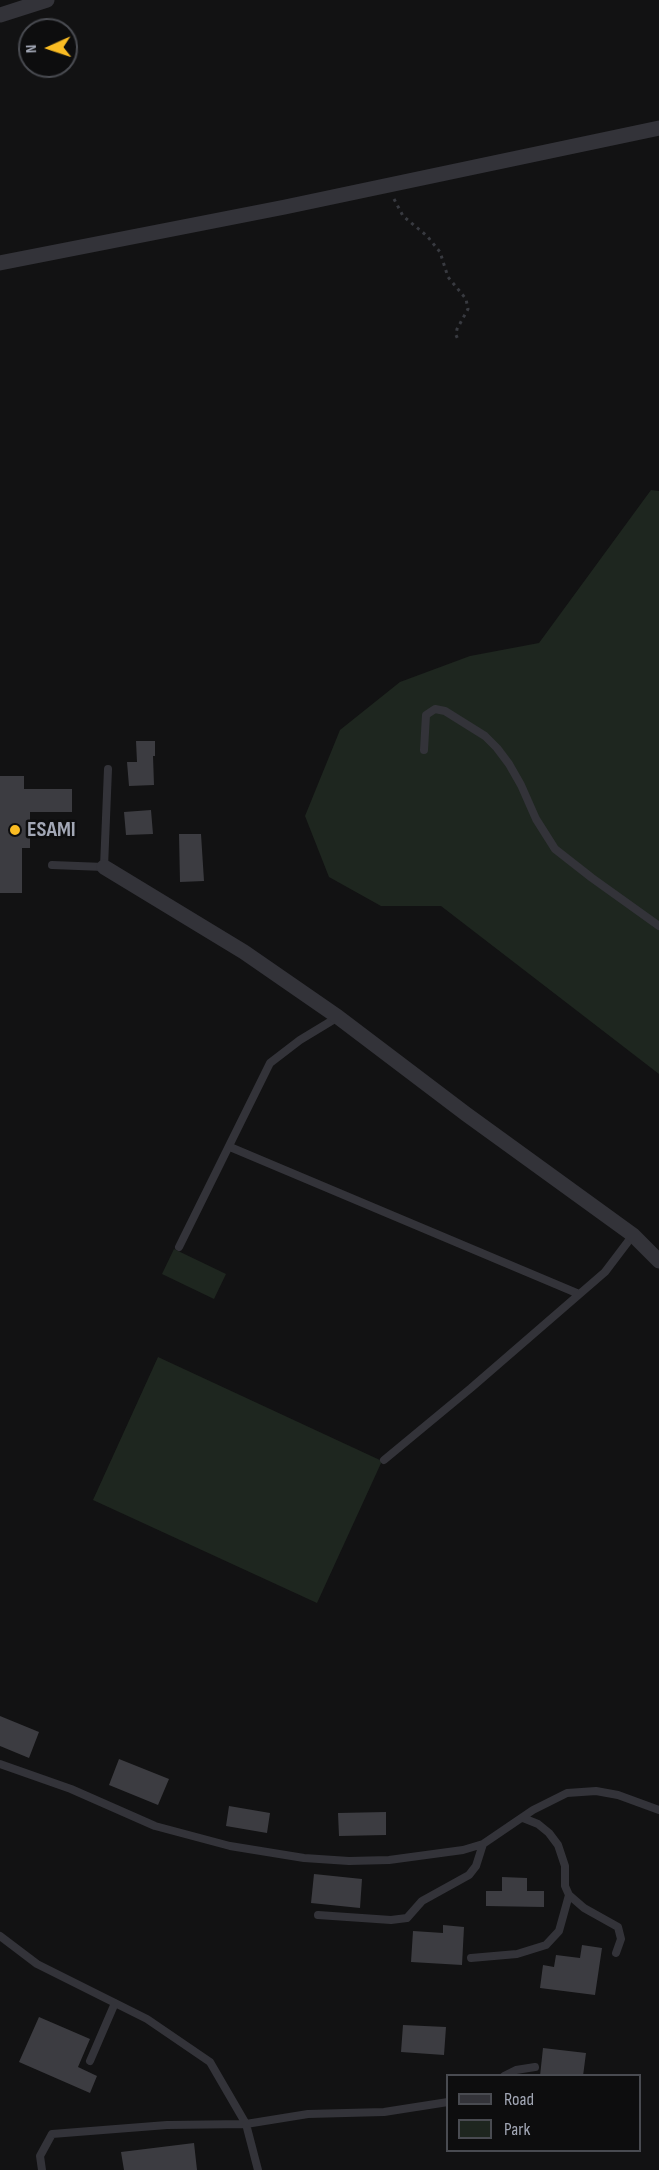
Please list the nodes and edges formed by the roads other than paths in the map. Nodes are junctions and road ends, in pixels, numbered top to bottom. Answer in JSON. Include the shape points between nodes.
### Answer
{"nodes":[{"id":1,"x":47,"y":0,"type":"edge"},
{"id":2,"x":0,"y":15,"type":"edge"},
{"id":3,"x":659,"y":128,"type":"edge"},
{"id":4,"x":0,"y":263,"type":"edge"},
{"id":5,"x":424,"y":750,"type":"dead end"},
{"id":6,"x":108,"y":769,"type":"dead end"},
{"id":7,"x":51,"y":865,"type":"dead end"},
{"id":8,"x":104,"y":867,"type":"junction"},
{"id":9,"x":659,"y":926,"type":"edge"},
{"id":10,"x":338,"y":1017,"type":"junction"},
{"id":11,"x":230,"y":1147,"type":"junction"},
{"id":12,"x":633,"y":1235,"type":"junction"},
{"id":13,"x":179,"y":1247,"type":"dead end"},
{"id":14,"x":659,"y":1261,"type":"edge"},
{"id":15,"x":579,"y":1294,"type":"junction"},
{"id":16,"x":384,"y":1460,"type":"dead end"},
{"id":17,"x":0,"y":1764,"type":"edge"},
{"id":18,"x":659,"y":1810,"type":"edge"},
{"id":19,"x":523,"y":1818,"type":"junction"},
{"id":20,"x":483,"y":1844,"type":"junction"},
{"id":21,"x":569,"y":1895,"type":"junction"},
{"id":22,"x":318,"y":1915,"type":"dead end"},
{"id":23,"x":0,"y":1936,"type":"edge"},
{"id":24,"x":616,"y":1953,"type":"dead end"},
{"id":25,"x":471,"y":1958,"type":"dead end"},
{"id":26,"x":115,"y":2003,"type":"junction"},
{"id":27,"x":90,"y":2061,"type":"dead end"},
{"id":28,"x":535,"y":2067,"type":"dead end"},
{"id":29,"x":508,"y":2074,"type":"edge"},
{"id":30,"x":446,"y":2102,"type":"edge"},
{"id":31,"x":246,"y":2124,"type":"junction"},
{"id":32,"x":42,"y":2170,"type":"edge"},
{"id":33,"x":258,"y":2170,"type":"edge"}],
"edges":[{"from":1,"to":2,"type":"street"},
{"from":3,"to":4,"type":"street"},
{"from":5,"to":9,"type":"lane","via":[[426,715],[435,709],[485,736],[509,764],[555,849]]},
{"from":6,"to":8,"type":"lane"},
{"from":7,"to":8,"type":"lane"},
{"from":8,"to":10,"type":"street","via":[[235,946]]},
{"from":10,"to":11,"type":"lane","via":[[270,1063]]},
{"from":10,"to":12,"type":"street"},
{"from":11,"to":13,"type":"lane"},
{"from":11,"to":15,"type":"lane"},
{"from":12,"to":14,"type":"street"},
{"from":12,"to":15,"type":"lane","via":[[604,1272]]},
{"from":15,"to":16,"type":"lane"},
{"from":17,"to":20,"type":"lane","via":[[71,1789],[155,1826],[230,1846],[304,1858],[389,1860]]},
{"from":18,"to":19,"type":"lane","via":[[618,1795],[582,1791],[553,1799]]},
{"from":19,"to":20,"type":"lane"},
{"from":19,"to":21,"type":"lane","via":[[538,1824],[558,1845]]},
{"from":20,"to":22,"type":"lane","via":[[469,1875],[422,1901],[407,1918]]},
{"from":21,"to":24,"type":"lane","via":[[618,1927],[621,1940]]},
{"from":21,"to":25,"type":"lane","via":[[559,1931],[546,1945],[517,1954]]},
{"from":23,"to":26,"type":"lane","via":[[37,1964]]},
{"from":26,"to":27,"type":"lane"},
{"from":26,"to":31,"type":"lane","via":[[147,2019],[210,2062]]},
{"from":28,"to":29,"type":"lane"},
{"from":30,"to":31,"type":"lane","via":[[384,2112],[308,2114]]},
{"from":31,"to":32,"type":"lane","via":[[52,2134],[40,2156]]},
{"from":31,"to":33,"type":"lane"}]}
